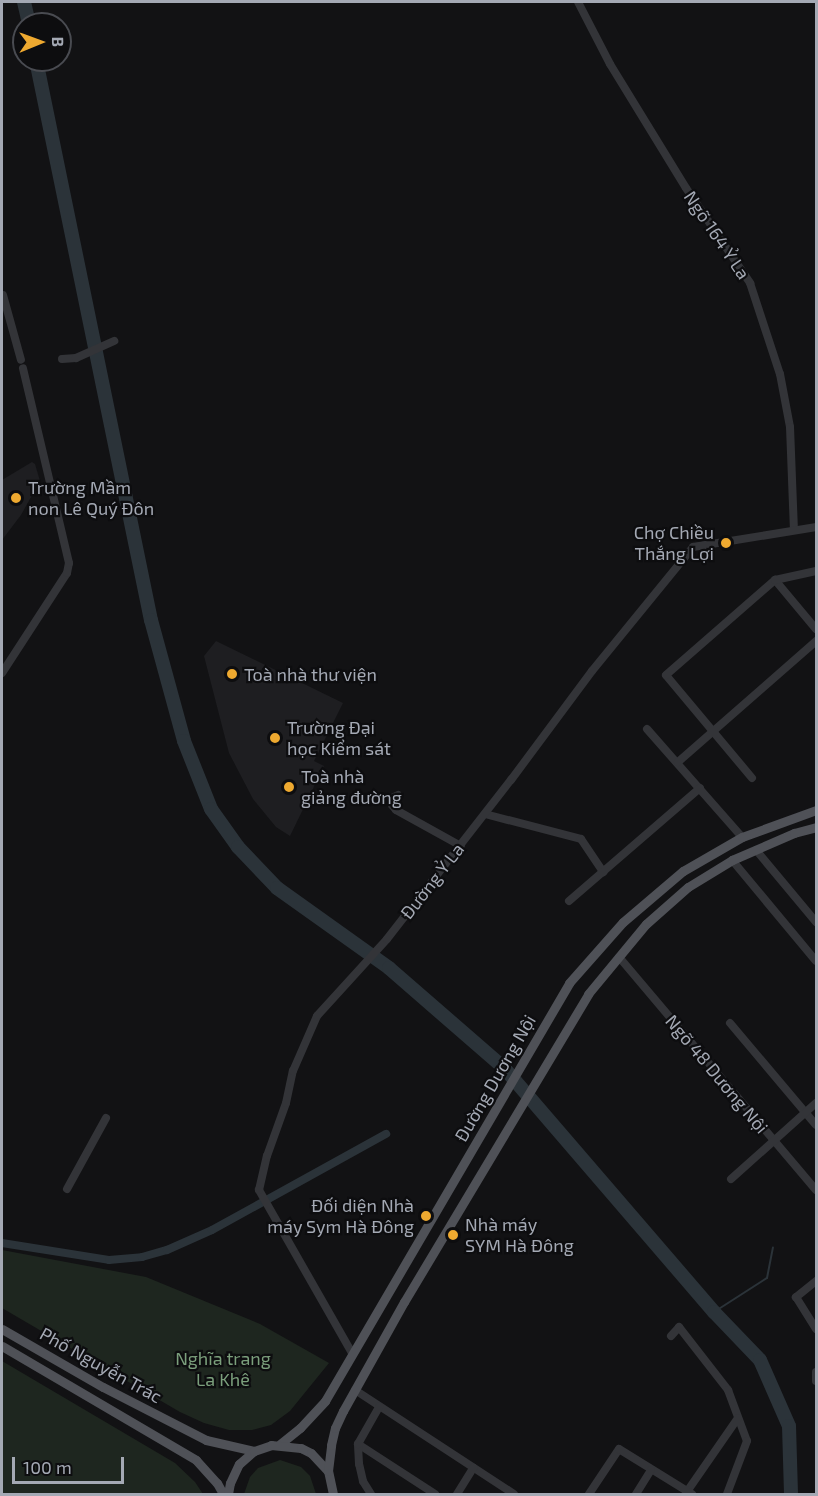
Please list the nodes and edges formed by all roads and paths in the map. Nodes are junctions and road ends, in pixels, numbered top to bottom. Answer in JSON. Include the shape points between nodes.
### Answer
{"nodes":[{"id":1,"x":578,"y":2,"type":"edge"},
{"id":2,"x":3,"y":295,"type":"dead end"},
{"id":3,"x":114,"y":341,"type":"dead end"},
{"id":4,"x":62,"y":359,"type":"dead end"},
{"id":5,"x":816,"y":528,"type":"edge"},
{"id":6,"x":794,"y":529,"type":"junction"},
{"id":7,"x":816,"y":571,"type":"edge"},
{"id":8,"x":775,"y":580,"type":"junction"},
{"id":9,"x":816,"y":629,"type":"edge"},
{"id":10,"x":816,"y":641,"type":"edge"},
{"id":11,"x":2,"y":673,"type":"edge"},
{"id":12,"x":647,"y":729,"type":"dead end"},
{"id":13,"x":713,"y":731,"type":"junction"},
{"id":14,"x":678,"y":762,"type":"junction"},
{"id":15,"x":752,"y":778,"type":"dead end"},
{"id":16,"x":700,"y":788,"type":"junction"},
{"id":17,"x":398,"y":795,"type":"dead end"},
{"id":18,"x":816,"y":810,"type":"edge"},
{"id":19,"x":484,"y":814,"type":"junction"},
{"id":20,"x":816,"y":827,"type":"edge"},
{"id":21,"x":742,"y":837,"type":"junction"},
{"id":22,"x":461,"y":846,"type":"junction"},
{"id":23,"x":756,"y":850,"type":"junction"},
{"id":24,"x":732,"y":860,"type":"junction"},
{"id":25,"x":603,"y":872,"type":"junction"},
{"id":26,"x":569,"y":901,"type":"dead end"},
{"id":27,"x":816,"y":921,"type":"edge"},
{"id":28,"x":619,"y":957,"type":"junction"},
{"id":29,"x":816,"y":961,"type":"edge"},
{"id":30,"x":730,"y":1023,"type":"dead end"},
{"id":31,"x":816,"y":1103,"type":"edge"},
{"id":32,"x":806,"y":1113,"type":"junction"},
{"id":33,"x":106,"y":1118,"type":"dead end"},
{"id":34,"x":816,"y":1125,"type":"edge"},
{"id":35,"x":774,"y":1140,"type":"junction"},
{"id":36,"x":731,"y":1179,"type":"dead end"},
{"id":37,"x":67,"y":1189,"type":"dead end"},
{"id":38,"x":816,"y":1190,"type":"edge"},
{"id":39,"x":816,"y":1281,"type":"edge"},
{"id":40,"x":389,"y":1293,"type":"junction"},
{"id":41,"x":404,"y":1302,"type":"junction"},
{"id":42,"x":2,"y":1329,"type":"edge"},
{"id":43,"x":816,"y":1329,"type":"edge"},
{"id":44,"x":671,"y":1336,"type":"dead end"},
{"id":45,"x":2,"y":1346,"type":"edge"},
{"id":46,"x":352,"y":1353,"type":"junction"},
{"id":47,"x":816,"y":1372,"type":"edge"},
{"id":48,"x":816,"y":1381,"type":"edge"},
{"id":49,"x":103,"y":1387,"type":"junction"},
{"id":50,"x":355,"y":1390,"type":"junction"},
{"id":51,"x":96,"y":1400,"type":"junction"},
{"id":52,"x":379,"y":1407,"type":"junction"},
{"id":53,"x":738,"y":1418,"type":"junction"},
{"id":54,"x":280,"y":1444,"type":"junction"},
{"id":55,"x":358,"y":1444,"type":"junction"},
{"id":56,"x":254,"y":1451,"type":"junction"},
{"id":57,"x":473,"y":1468,"type":"junction"},
{"id":58,"x":651,"y":1470,"type":"junction"},
{"id":59,"x":328,"y":1472,"type":"junction"},
{"id":60,"x":688,"y":1493,"type":"edge"},
{"id":61,"x":223,"y":1494,"type":"edge"},
{"id":62,"x":228,"y":1494,"type":"edge"},
{"id":63,"x":333,"y":1494,"type":"edge"},
{"id":64,"x":371,"y":1494,"type":"edge"},
{"id":65,"x":435,"y":1494,"type":"edge"},
{"id":66,"x":457,"y":1494,"type":"edge"},
{"id":67,"x":514,"y":1494,"type":"edge"},
{"id":68,"x":589,"y":1494,"type":"edge"},
{"id":69,"x":636,"y":1494,"type":"edge"},
{"id":70,"x":727,"y":1494,"type":"edge"}],
"edges":[{"from":1,"to":6,"type":"street","name":"Ngõ 164 Ỷ La","via":[[610,64],[750,283],[780,374],[790,427]]},
{"from":2,"to":11,"type":"street","via":[[69,563],[67,573]]},
{"from":3,"to":4,"type":"street","via":[[85,355]]},
{"from":5,"to":6,"type":"street","name":"Đường Ỷ La"},
{"from":6,"to":19,"type":"street","name":"Đường Ỷ La","via":[[693,548],[592,671]]},
{"from":7,"to":8,"type":"street"},
{"from":8,"to":9,"type":"street"},
{"from":8,"to":13,"type":"street","via":[[666,675]]},
{"from":10,"to":13,"type":"street"},
{"from":12,"to":14,"type":"street"},
{"from":13,"to":14,"type":"street"},
{"from":13,"to":15,"type":"street"},
{"from":14,"to":16,"type":"street"},
{"from":16,"to":21,"type":"street"},
{"from":16,"to":25,"type":"street"},
{"from":17,"to":22,"type":"street","via":[[392,798],[396,810]]},
{"from":18,"to":21,"type":"main road","name":"Đường Dương Nội"},
{"from":19,"to":22,"type":"street","name":"Đường Ỷ La"},
{"from":19,"to":25,"type":"street","via":[[581,839]]},
{"from":20,"to":23,"type":"main road","name":"Đường Dương Nội"},
{"from":21,"to":40,"type":"main road","name":"Đường Dương Nội","via":[[683,871],[623,922],[569,983]]},
{"from":22,"to":46,"type":"street","name":"Đường Ỷ La","via":[[364,967],[317,1016],[293,1071],[259,1190]]},
{"from":23,"to":24,"type":"main road","name":"Đường Dương Nội"},
{"from":23,"to":27,"type":"street"},
{"from":24,"to":28,"type":"main road","name":"Đường Dương Nội","via":[[688,886],[646,924]]},
{"from":24,"to":29,"type":"street"},
{"from":25,"to":26,"type":"street"},
{"from":28,"to":35,"type":"street","name":"Ngõ 48 Dương Nội"},
{"from":28,"to":41,"type":"main road","name":"Đường Dương Nội","via":[[588,994]]},
{"from":30,"to":32,"type":"street"},
{"from":31,"to":32,"type":"street"},
{"from":32,"to":34,"type":"street"},
{"from":32,"to":35,"type":"street"},
{"from":33,"to":37,"type":"street"},
{"from":35,"to":36,"type":"street"},
{"from":35,"to":38,"type":"street","name":"Ngõ 48 Dương Nội"},
{"from":39,"to":43,"type":"street","via":[[796,1297]]},
{"from":40,"to":41,"type":"main road"},
{"from":40,"to":46,"type":"main road","name":"Đường Dương Nội"},
{"from":41,"to":50,"type":"main road","name":"Đường Dương Nội"},
{"from":42,"to":49,"type":"main road","name":"Phố Nguyễn Trác"},
{"from":44,"to":53,"type":"street","via":[[679,1327],[728,1390]]},
{"from":45,"to":51,"type":"main road","name":"Phố Nguyễn Trác"},
{"from":46,"to":54,"type":"main road","name":"Đường Dương Nội","via":[[325,1401]]},
{"from":47,"to":48,"type":"street"},
{"from":49,"to":51,"type":"main road"},
{"from":49,"to":56,"type":"main road","name":"Phố Nguyễn Trác","via":[[206,1440]]},
{"from":50,"to":52,"type":"street"},
{"from":50,"to":59,"type":"main road","name":"Đường Dương Nội","via":[[335,1428]]},
{"from":51,"to":61,"type":"main road","name":"Phố Nguyễn Trác","via":[[196,1460]]},
{"from":52,"to":55,"type":"street"},
{"from":52,"to":57,"type":"street"},
{"from":53,"to":60,"type":"street"},
{"from":53,"to":70,"type":"street","via":[[747,1441]]},
{"from":54,"to":56,"type":"main road"},
{"from":54,"to":59,"type":"main road","via":[[301,1448]]},
{"from":55,"to":64,"type":"street","via":[[363,1481]]},
{"from":55,"to":65,"type":"street"},
{"from":56,"to":62,"type":"main road","via":[[234,1473]]},
{"from":57,"to":66,"type":"street"},
{"from":57,"to":67,"type":"street"},
{"from":58,"to":60,"type":"street"},
{"from":58,"to":68,"type":"street","via":[[619,1449]]},
{"from":58,"to":69,"type":"street"},
{"from":59,"to":63,"type":"main road"}]}
